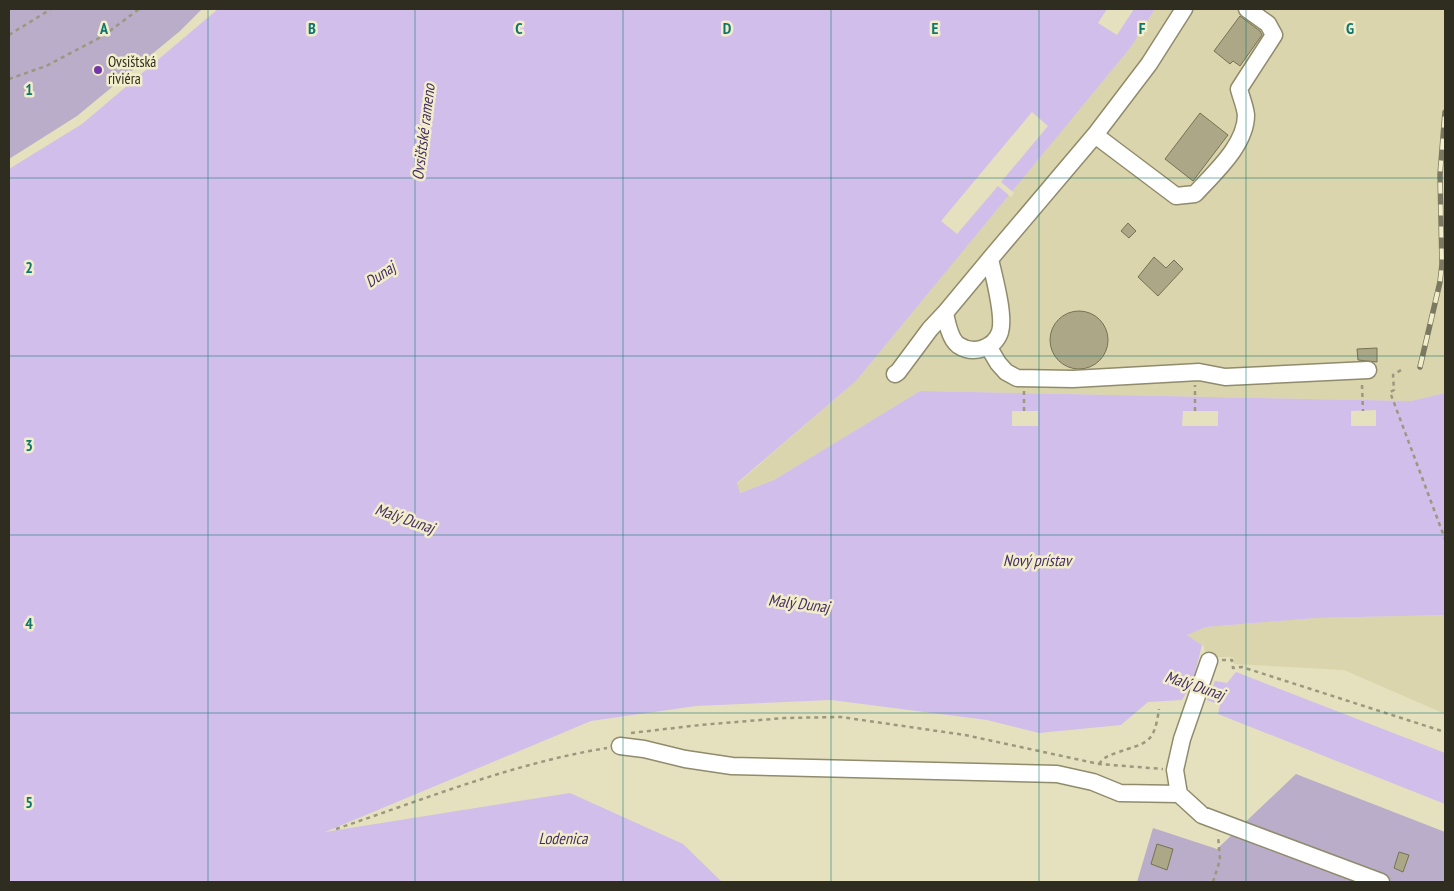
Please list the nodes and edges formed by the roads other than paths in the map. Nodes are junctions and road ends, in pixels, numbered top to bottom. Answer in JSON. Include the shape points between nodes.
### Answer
{"nodes":[{"id":1,"x":1184,"y":9,"type":"edge"},
{"id":2,"x":1247,"y":9,"type":"edge"},
{"id":3,"x":1096,"y":135,"type":"junction"},
{"id":4,"x":990,"y":260,"type":"junction"},
{"id":5,"x":946,"y":313,"type":"junction"},
{"id":6,"x":988,"y":346,"type":"junction"},
{"id":7,"x":895,"y":374,"type":"dead end"},
{"id":8,"x":1365,"y":377,"type":"road end"},
{"id":9,"x":1214,"y":660,"type":"road end"},
{"id":10,"x":620,"y":746,"type":"road end"},
{"id":11,"x":1179,"y":794,"type":"junction"},
{"id":12,"x":1381,"y":882,"type":"edge"}],
"edges":[{"from":1,"to":3,"type":"lane","via":[[1149,64]]},
{"from":2,"to":3,"type":"lane","via":[[1268,24],[1274,35],[1239,89],[1246,113],[1244,132],[1225,162],[1195,194],[1176,196]]},
{"from":3,"to":4,"type":"lane"},
{"from":4,"to":5,"type":"lane"},
{"from":4,"to":6,"type":"lane","via":[[1001,316],[1000,331]]},
{"from":5,"to":6,"type":"lane","via":[[950,333],[957,345],[970,350]]},
{"from":5,"to":7,"type":"lane"},
{"from":6,"to":8,"type":"lane","via":[[1006,372],[1017,378],[1073,379],[1199,372],[1225,377]]},
{"from":9,"to":11,"type":"lane","via":[[1182,739],[1175,770]]},
{"from":10,"to":11,"type":"lane","via":[[732,766],[1057,774],[1093,782],[1120,793]]},
{"from":11,"to":12,"type":"lane","via":[[1202,815]]}]}
